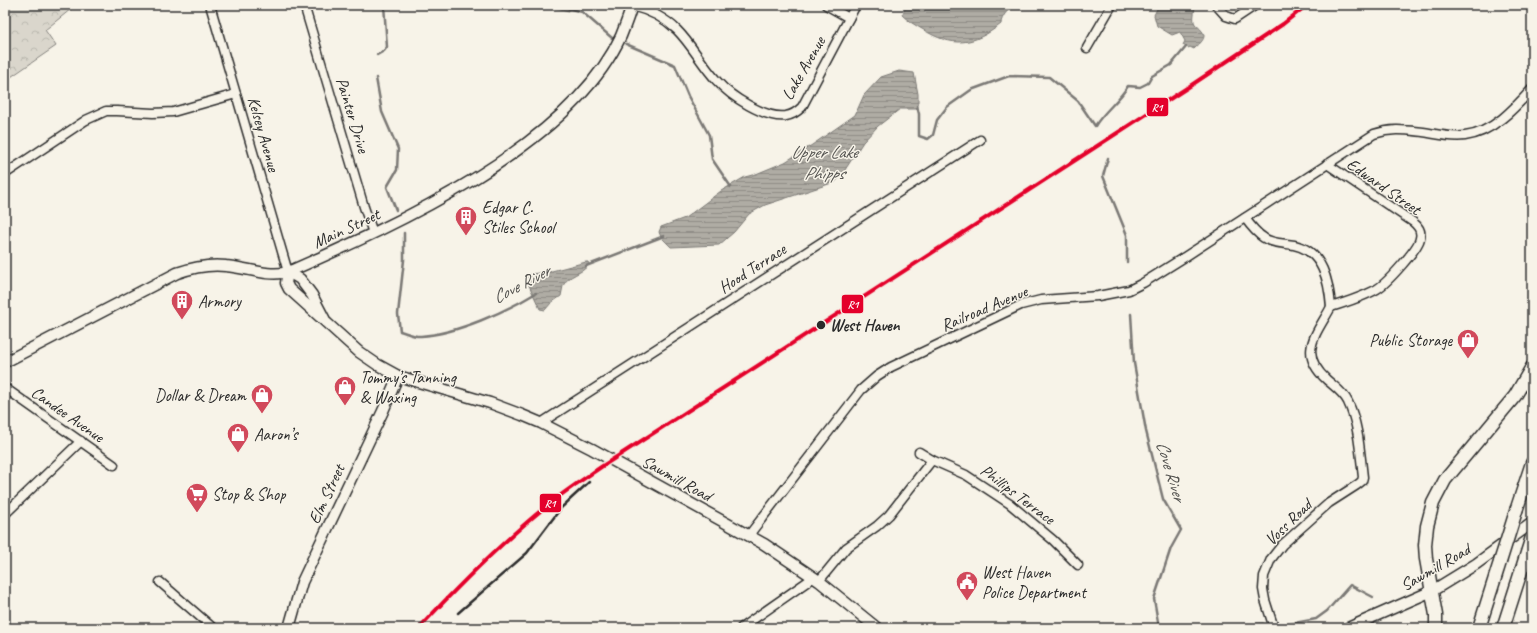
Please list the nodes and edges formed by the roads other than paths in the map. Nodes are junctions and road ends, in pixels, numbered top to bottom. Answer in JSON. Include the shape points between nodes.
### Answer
{"nodes":[{"id":1,"x":210,"y":5,"type":"edge"},
{"id":2,"x":304,"y":5,"type":"edge"},
{"id":3,"x":632,"y":5,"type":"edge"},
{"id":4,"x":826,"y":5,"type":"edge"},
{"id":5,"x":856,"y":5,"type":"edge"},
{"id":6,"x":1112,"y":5,"type":"edge"},
{"id":7,"x":1216,"y":5,"type":"edge"},
{"id":8,"x":1256,"y":5,"type":"edge"},
{"id":9,"x":849,"y":18,"type":"junction"},
{"id":10,"x":1087,"y":48,"type":"dead end"},
{"id":11,"x":1532,"y":89,"type":"edge"},
{"id":12,"x":236,"y":94,"type":"junction"},
{"id":13,"x":980,"y":140,"type":"dead end"},
{"id":14,"x":1327,"y":164,"type":"junction"},
{"id":15,"x":5,"y":174,"type":"edge"},
{"id":16,"x":1245,"y":218,"type":"junction"},
{"id":17,"x":373,"y":233,"type":"junction"},
{"id":18,"x":288,"y":272,"type":"junction"},
{"id":19,"x":1331,"y":307,"type":"junction"},
{"id":20,"x":327,"y":323,"type":"junction"},
{"id":21,"x":5,"y":362,"type":"edge"},
{"id":22,"x":1532,"y":367,"type":"edge"},
{"id":23,"x":398,"y":376,"type":"junction"},
{"id":24,"x":5,"y":388,"type":"edge"},
{"id":25,"x":541,"y":423,"type":"junction"},
{"id":26,"x":81,"y":441,"type":"junction"},
{"id":27,"x":919,"y":452,"type":"dead end"},
{"id":28,"x":932,"y":460,"type":"junction"},
{"id":29,"x":1532,"y":463,"type":"edge"},
{"id":30,"x":114,"y":465,"type":"dead end"},
{"id":31,"x":5,"y":514,"type":"edge"},
{"id":32,"x":1532,"y":523,"type":"edge"},
{"id":33,"x":749,"y":535,"type":"junction"},
{"id":34,"x":1531,"y":539,"type":"edge"},
{"id":35,"x":1078,"y":565,"type":"dead end"},
{"id":36,"x":816,"y":579,"type":"junction"},
{"id":37,"x":160,"y":582,"type":"dead end"},
{"id":38,"x":1432,"y":591,"type":"junction"},
{"id":39,"x":213,"y":628,"type":"edge"},
{"id":40,"x":289,"y":628,"type":"edge"},
{"id":41,"x":741,"y":628,"type":"edge"},
{"id":42,"x":877,"y":628,"type":"edge"},
{"id":43,"x":1274,"y":628,"type":"edge"},
{"id":44,"x":1348,"y":628,"type":"edge"},
{"id":45,"x":1436,"y":628,"type":"edge"},
{"id":46,"x":1479,"y":628,"type":"edge"},
{"id":47,"x":1503,"y":628,"type":"edge"}],
"edges":[{"from":1,"to":12,"type":"street","name":"Kelsey Avenue"},
{"from":2,"to":17,"type":"street","name":"Painter Drive"},
{"from":3,"to":9,"type":"street","name":"Lake Avenue","via":[[656,14],[676,29],[715,79],[729,92],[760,110],[780,116],[792,114],[802,107]]},
{"from":3,"to":17,"type":"main road","name":"Main Street","via":[[621,37],[605,63],[561,115],[520,148],[468,182]]},
{"from":4,"to":9,"type":"street"},
{"from":5,"to":9,"type":"street","name":"Lake Avenue"},
{"from":6,"to":10,"type":"street"},
{"from":7,"to":8,"type":"street","via":[[1226,16],[1235,19]]},
{"from":11,"to":14,"type":"street","name":"Railroad Avenue","via":[[1506,116],[1479,133],[1452,137],[1387,129],[1374,134]]},
{"from":12,"to":15,"type":"street","via":[[173,112],[99,113]]},
{"from":12,"to":18,"type":"street","name":"Kelsey Avenue"},
{"from":13,"to":25,"type":"street","name":"Hood Terrace"},
{"from":14,"to":16,"type":"street","name":"Railroad Avenue"},
{"from":14,"to":19,"type":"street","name":"Edward Street","via":[[1413,222],[1419,228],[1421,236],[1417,245],[1382,286]]},
{"from":16,"to":19,"type":"street","via":[[1256,232],[1270,242],[1298,246],[1314,256],[1326,275]]},
{"from":16,"to":33,"type":"street","name":"Railroad Avenue","via":[[1129,290],[1098,296],[1041,300],[1021,305],[886,370],[861,390]]},
{"from":17,"to":18,"type":"main road","name":"Main Street"},
{"from":18,"to":20,"type":"main road","via":[[300,279],[312,294]]},
{"from":18,"to":20,"type":"main road","name":"Sawmill Road","via":[[286,283],[289,289]]},
{"from":18,"to":21,"type":"main road","name":"Main Street","via":[[271,274],[213,265],[189,269]]},
{"from":19,"to":43,"type":"street","name":"Voss Road","via":[[1311,345],[1311,358],[1318,371],[1342,393],[1350,407],[1363,477],[1362,481],[1329,503],[1282,545],[1271,559],[1264,576],[1263,589]]},
{"from":20,"to":23,"type":"main road","name":"Sawmill Road","via":[[358,352]]},
{"from":22,"to":38,"type":"highway","via":[[1515,396],[1445,480],[1433,503],[1425,545]]},
{"from":23,"to":25,"type":"main road","name":"Sawmill Road","via":[[490,403]]},
{"from":23,"to":40,"type":"main road","name":"Elm Street","via":[[302,582]]},
{"from":24,"to":26,"type":"street","name":"Candee Avenue"},
{"from":25,"to":33,"type":"main road","name":"Sawmill Road"},
{"from":26,"to":30,"type":"street","name":"Candee Avenue"},
{"from":26,"to":31,"type":"street"},
{"from":27,"to":28,"type":"street","name":"Phillips Terrace"},
{"from":28,"to":35,"type":"street","name":"Phillips Terrace","via":[[966,475],[1010,504]]},
{"from":28,"to":36,"type":"street","via":[[889,515],[846,548]]},
{"from":29,"to":46,"type":"highway","bridge":true},
{"from":32,"to":38,"type":"main road","name":"Sawmill Road","via":[[1476,564]]},
{"from":33,"to":36,"type":"main road","name":"Sawmill Road"},
{"from":34,"to":47,"type":"highway"},
{"from":36,"to":41,"type":"street"},
{"from":36,"to":42,"type":"main road","name":"Sawmill Road"},
{"from":37,"to":39,"type":"street"},
{"from":38,"to":44,"type":"main road","name":"Sawmill Road"},
{"from":38,"to":45,"type":"highway"}]}
